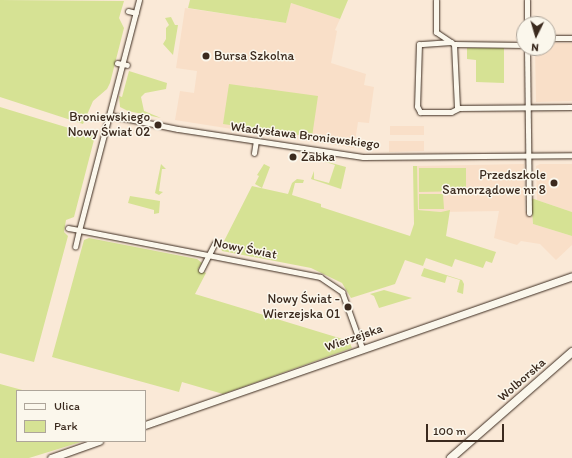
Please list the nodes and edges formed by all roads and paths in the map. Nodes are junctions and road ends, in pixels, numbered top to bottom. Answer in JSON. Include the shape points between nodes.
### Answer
{"nodes":[{"id":1,"x":139,"y":0,"type":"edge"},
{"id":2,"x":436,"y":0,"type":"edge"},
{"id":3,"x":527,"y":0,"type":"edge"},
{"id":4,"x":128,"y":11,"type":"dead end"},
{"id":5,"x":136,"y":13,"type":"junction"},
{"id":6,"x":527,"y":16,"type":"edge"},
{"id":7,"x":436,"y":32,"type":"junction"},
{"id":8,"x":556,"y":38,"type":"edge"},
{"id":9,"x":572,"y":38,"type":"edge"},
{"id":10,"x":435,"y":42,"type":"junction"},
{"id":11,"x":452,"y":43,"type":"junction"},
{"id":12,"x":516,"y":45,"type":"edge"},
{"id":13,"x":527,"y":56,"type":"edge"},
{"id":14,"x":117,"y":62,"type":"dead end"},
{"id":15,"x":125,"y":65,"type":"junction"},
{"id":16,"x":528,"y":107,"type":"junction"},
{"id":17,"x":572,"y":107,"type":"edge"},
{"id":18,"x":457,"y":108,"type":"junction"},
{"id":19,"x":109,"y":115,"type":"junction"},
{"id":20,"x":256,"y":141,"type":"junction"},
{"id":21,"x":254,"y":153,"type":"dead end"},
{"id":22,"x":572,"y":155,"type":"edge"},
{"id":23,"x":529,"y":156,"type":"junction"},
{"id":24,"x":529,"y":213,"type":"dead end"},
{"id":25,"x":68,"y":228,"type":"dead end"},
{"id":26,"x":79,"y":230,"type":"junction"},
{"id":27,"x":215,"y":243,"type":"dead end"},
{"id":28,"x":75,"y":247,"type":"dead end"},
{"id":29,"x":209,"y":254,"type":"junction"},
{"id":30,"x":201,"y":270,"type":"dead end"},
{"id":31,"x":572,"y":276,"type":"edge"},
{"id":32,"x":362,"y":348,"type":"junction"},
{"id":33,"x":572,"y":352,"type":"edge"},
{"id":34,"x":146,"y":425,"type":"edge"},
{"id":35,"x":96,"y":442,"type":"edge"},
{"id":36,"x":51,"y":458,"type":"edge"},
{"id":37,"x":451,"y":458,"type":"edge"}],
"edges":[{"from":1,"to":5,"type":"street"},
{"from":2,"to":7,"type":"street"},
{"from":3,"to":6,"type":"street"},
{"from":4,"to":5,"type":"street"},
{"from":5,"to":15,"type":"street"},
{"from":7,"to":10,"type":"street"},
{"from":7,"to":11,"type":"street"},
{"from":8,"to":9,"type":"street"},
{"from":10,"to":11,"type":"street"},
{"from":10,"to":18,"type":"street","via":[[420,43],[418,49],[419,111],[451,112]]},
{"from":11,"to":12,"type":"street"},
{"from":11,"to":18,"type":"street"},
{"from":13,"to":16,"type":"street"},
{"from":14,"to":15,"type":"street"},
{"from":15,"to":19,"type":"street"},
{"from":16,"to":17,"type":"street"},
{"from":16,"to":18,"type":"street"},
{"from":16,"to":23,"type":"street"},
{"from":19,"to":20,"type":"street","name":"Władysława Broniewskiego"},
{"from":19,"to":26,"type":"street"},
{"from":20,"to":21,"type":"street"},
{"from":20,"to":23,"type":"street","name":"Władysława Broniewskiego","via":[[363,157]]},
{"from":22,"to":23,"type":"street","name":"Władysława Broniewskiego"},
{"from":23,"to":24,"type":"street"},
{"from":25,"to":26,"type":"street","name":"Nowy Świat"},
{"from":26,"to":28,"type":"street"},
{"from":26,"to":29,"type":"street","name":"Nowy Świat"},
{"from":27,"to":29,"type":"street"},
{"from":29,"to":30,"type":"street"},
{"from":29,"to":32,"type":"street","name":"Nowy Świat","via":[[303,272],[332,283],[343,295]]},
{"from":31,"to":32,"type":"street","name":"Wierzejska"},
{"from":32,"to":34,"type":"street","name":"Wierzejska"},
{"from":33,"to":37,"type":"main road","name":"Wolborska"},
{"from":35,"to":36,"type":"street"}]}
